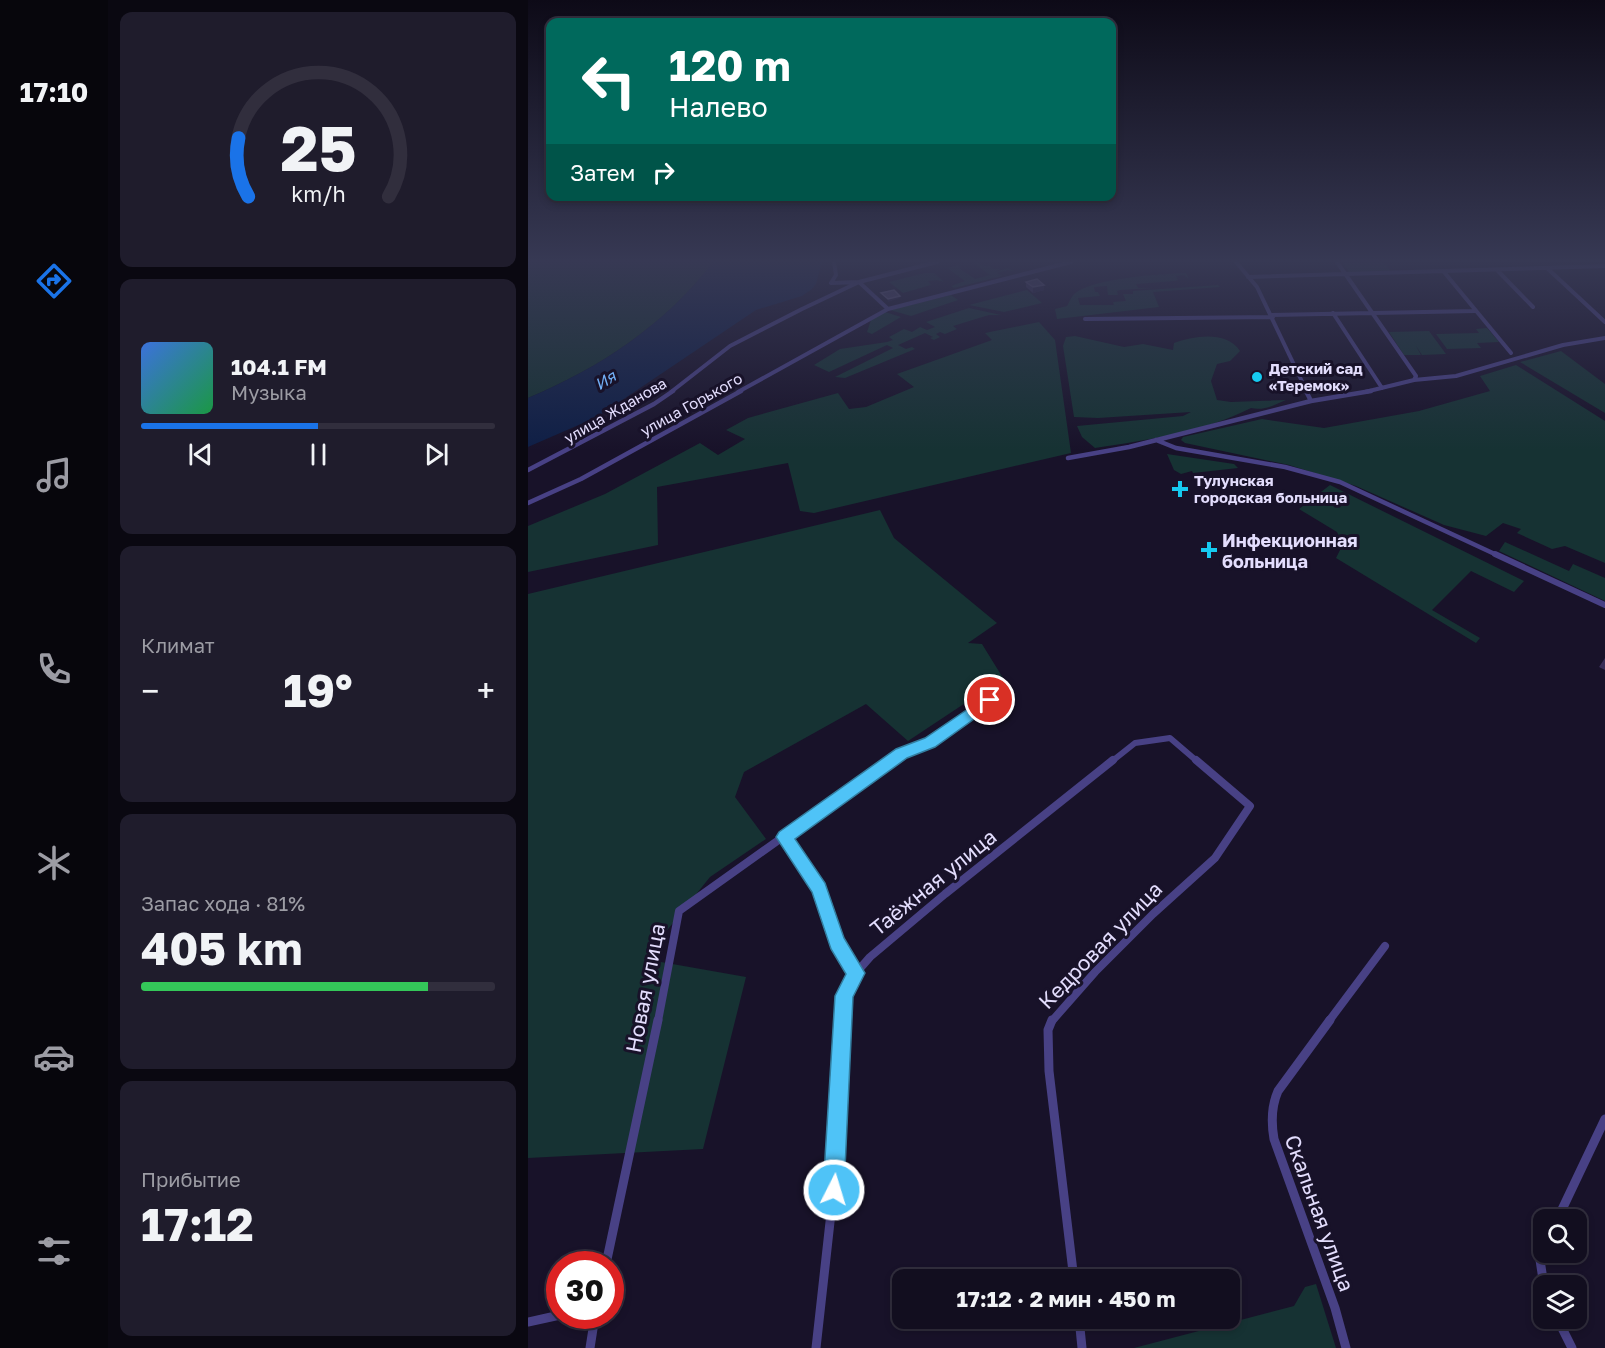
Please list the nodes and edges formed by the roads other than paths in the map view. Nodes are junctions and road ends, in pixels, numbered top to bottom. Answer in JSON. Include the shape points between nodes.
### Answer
{"nodes":[{"id":1,"x":772,"y":325,"type":"edge"},
{"id":2,"x":859,"y":325,"type":"edge"},
{"id":3,"x":1276,"y":325,"type":"edge"},
{"id":4,"x":1341,"y":325,"type":"edge"},
{"id":5,"x":1382,"y":325,"type":"edge"},
{"id":6,"x":1487,"y":325,"type":"edge"},
{"id":7,"x":1605,"y":338,"type":"edge"},
{"id":8,"x":1511,"y":353,"type":"dead end"},
{"id":9,"x":1414,"y":380,"type":"junction"},
{"id":10,"x":1382,"y":388,"type":"junction"},
{"id":11,"x":1311,"y":401,"type":"junction"},
{"id":12,"x":1175,"y":436,"type":"junction"},
{"id":13,"x":1156,"y":440,"type":"junction"},
{"id":14,"x":1176,"y":448,"type":"junction"},
{"id":15,"x":1068,"y":458,"type":"dead end"},
{"id":16,"x":528,"y":470,"type":"edge"},
{"id":17,"x":528,"y":503,"type":"edge"},
{"id":18,"x":1605,"y":605,"type":"edge"},
{"id":19,"x":990,"y":700,"type":"dead end"},
{"id":20,"x":1250,"y":806,"type":"joint"},
{"id":21,"x":784,"y":837,"type":"junction"},
{"id":22,"x":1385,"y":946,"type":"dead end"},
{"id":23,"x":856,"y":973,"type":"junction"},
{"id":24,"x":1605,"y":1119,"type":"edge"},
{"id":25,"x":1562,"y":1209,"type":"edge"},
{"id":26,"x":609,"y":1251,"type":"edge"},
{"id":27,"x":1073,"y":1269,"type":"edge"},
{"id":28,"x":546,"y":1319,"type":"edge"},
{"id":29,"x":528,"y":1322,"type":"edge"},
{"id":30,"x":593,"y":1329,"type":"edge"},
{"id":31,"x":1080,"y":1329,"type":"edge"},
{"id":32,"x":1562,"y":1329,"type":"edge"},
{"id":33,"x":590,"y":1348,"type":"edge"},
{"id":34,"x":816,"y":1348,"type":"edge"},
{"id":35,"x":1082,"y":1348,"type":"edge"},
{"id":36,"x":1346,"y":1348,"type":"edge"},
{"id":37,"x":1572,"y":1348,"type":"edge"}],
"edges":[{"from":1,"to":16,"type":"street","name":"улица Жданова","via":[[729,346],[654,404]]},
{"from":2,"to":17,"type":"street","name":"улица Горького","via":[[581,479]]},
{"from":3,"to":11,"type":"street"},
{"from":4,"to":10,"type":"street"},
{"from":5,"to":9,"type":"street","via":[[1416,376]]},
{"from":6,"to":8,"type":"street"},
{"from":7,"to":9,"type":"street","via":[[1563,345],[1456,376]]},
{"from":9,"to":10,"type":"street"},
{"from":10,"to":11,"type":"street"},
{"from":11,"to":12,"type":"street"},
{"from":12,"to":13,"type":"street"},
{"from":12,"to":14,"type":"street","via":[[1172,440]]},
{"from":13,"to":14,"type":"street"},
{"from":13,"to":15,"type":"street"},
{"from":14,"to":18,"type":"street","via":[[1285,467],[1340,482]]},
{"from":19,"to":21,"type":"street","name":"Новая улица","via":[[930,742],[901,753]]},
{"from":20,"to":23,"type":"street","name":"Таёжная улица","via":[[1170,738],[1135,743],[945,894]]},
{"from":20,"to":27,"type":"street","name":"Кедровая улица","via":[[1215,858],[1153,914],[1053,1017],[1047,1042],[1049,1071]]},
{"from":21,"to":23,"type":"street","via":[[819,888],[837,942]]},
{"from":21,"to":26,"type":"street","name":"Новая улица","via":[[679,911]]},
{"from":22,"to":36,"type":"street","name":"Скальная улица","via":[[1282,1084],[1273,1099],[1270,1118]]},
{"from":23,"to":34,"type":"street","name":"Таёжная улица","via":[[844,996],[836,1168]]},
{"from":24,"to":25,"type":"street"},
{"from":28,"to":29,"type":"street"},
{"from":30,"to":33,"type":"street"},
{"from":31,"to":35,"type":"street"},
{"from":32,"to":37,"type":"street"}]}
